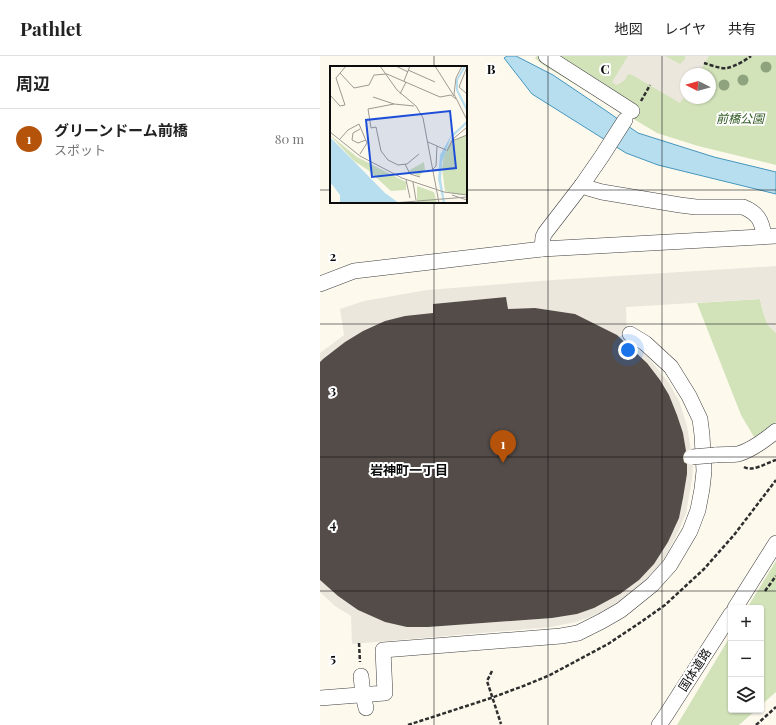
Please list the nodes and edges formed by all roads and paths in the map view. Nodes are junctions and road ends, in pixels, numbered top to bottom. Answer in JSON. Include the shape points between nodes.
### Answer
{"nodes":[{"id":1,"x":546,"y":56,"type":"edge"},
{"id":2,"x":751,"y":56,"type":"edge"},
{"id":3,"x":564,"y":61,"type":"edge"},
{"id":4,"x":704,"y":63,"type":"dead end"},
{"id":5,"x":650,"y":85,"type":"dead end"},
{"id":6,"x":632,"y":111,"type":"junction"},
{"id":7,"x":582,"y":185,"type":"junction"},
{"id":8,"x":770,"y":236,"type":"edge"},
{"id":9,"x":542,"y":249,"type":"junction"},
{"id":10,"x":320,"y":284,"type":"edge"},
{"id":11,"x":630,"y":334,"type":"dead end"},
{"id":12,"x":776,"y":431,"type":"edge"},
{"id":13,"x":692,"y":457,"type":"dead end"},
{"id":14,"x":776,"y":460,"type":"edge"},
{"id":15,"x":763,"y":465,"type":"dead end"},
{"id":16,"x":776,"y":543,"type":"edge"},
{"id":17,"x":737,"y":605,"type":"edge"},
{"id":18,"x":728,"y":619,"type":"edge"},
{"id":19,"x":359,"y":643,"type":"dead end"},
{"id":20,"x":492,"y":672,"type":"dead end"},
{"id":21,"x":361,"y":676,"type":"joint"},
{"id":22,"x":320,"y":698,"type":"edge"},
{"id":23,"x":365,"y":701,"type":"junction"},
{"id":24,"x":776,"y":707,"type":"edge"},
{"id":25,"x":501,"y":724,"type":"dead end"},
{"id":26,"x":659,"y":725,"type":"edge"},
{"id":27,"x":756,"y":725,"type":"edge"}],
"edges":[{"from":1,"to":3,"type":"street"},
{"from":2,"to":4,"type":"path","via":[[728,68]]},
{"from":3,"to":6,"type":"street"},
{"from":5,"to":6,"type":"path"},
{"from":6,"to":7,"type":"street"},
{"from":7,"to":8,"type":"street","via":[[602,192],[680,205],[743,207],[755,213]]},
{"from":7,"to":9,"type":"street","via":[[545,233]]},
{"from":8,"to":9,"type":"street"},
{"from":9,"to":10,"type":"street","via":[[354,271]]},
{"from":11,"to":23,"type":"street","via":[[645,343],[671,367],[700,420],[704,471],[698,510],[690,531],[670,565],[652,585],[621,610],[578,633],[382,650],[385,693]]},
{"from":12,"to":13,"type":"street","bridge":true,"via":[[758,445],[737,454]]},
{"from":14,"to":15,"type":"path"},
{"from":16,"to":17,"type":"street"},
{"from":18,"to":26,"type":"street","name":"国体道路"},
{"from":19,"to":21,"type":"path"},
{"from":20,"to":25,"type":"path","via":[[487,681]]},
{"from":21,"to":23,"type":"street"},
{"from":22,"to":23,"type":"street"},
{"from":24,"to":27,"type":"path"}]}
